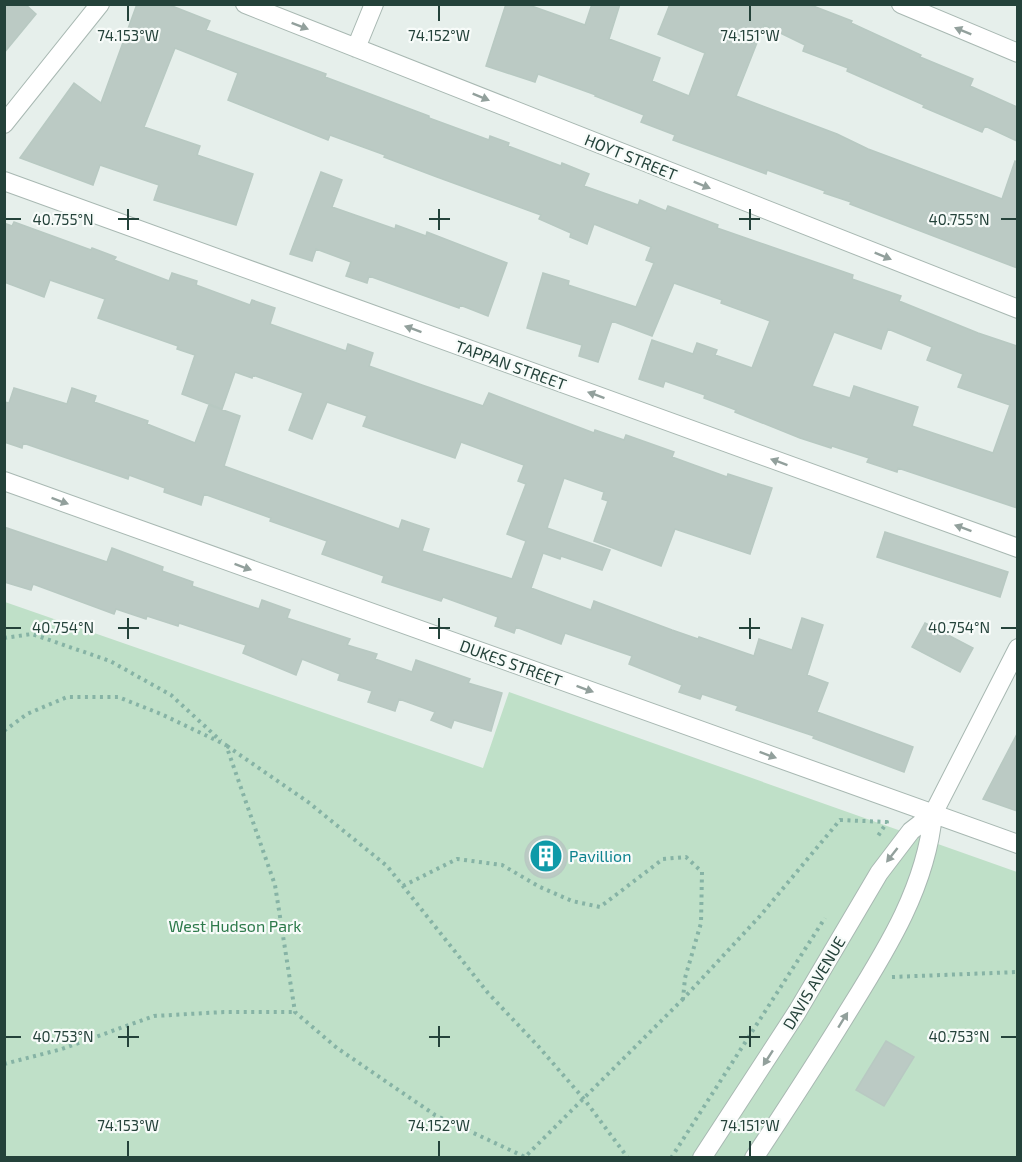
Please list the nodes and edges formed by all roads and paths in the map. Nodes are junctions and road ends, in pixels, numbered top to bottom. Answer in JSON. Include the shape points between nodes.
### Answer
{"nodes":[{"id":1,"x":100,"y":4,"type":"edge"},
{"id":2,"x":245,"y":4,"type":"edge"},
{"id":3,"x":374,"y":4,"type":"edge"},
{"id":4,"x":901,"y":4,"type":"edge"},
{"id":5,"x":356,"y":48,"type":"junction"},
{"id":6,"x":1017,"y":53,"type":"edge"},
{"id":7,"x":8,"y":114,"type":"edge"},
{"id":8,"x":4,"y":181,"type":"edge"},
{"id":9,"x":1017,"y":309,"type":"edge"},
{"id":10,"x":4,"y":481,"type":"edge"},
{"id":11,"x":1017,"y":548,"type":"edge"},
{"id":12,"x":4,"y":638,"type":"edge"},
{"id":13,"x":1017,"y":648,"type":"edge"},
{"id":14,"x":4,"y":731,"type":"edge"},
{"id":15,"x":226,"y":745,"type":"junction"},
{"id":16,"x":933,"y":814,"type":"junction"},
{"id":17,"x":874,"y":842,"type":"dead end"},
{"id":18,"x":1017,"y":844,"type":"edge"},
{"id":19,"x":403,"y":886,"type":"junction"},
{"id":20,"x":830,"y":911,"type":"dead end"},
{"id":21,"x":1017,"y":972,"type":"edge"},
{"id":22,"x":889,"y":977,"type":"dead end"},
{"id":23,"x":683,"y":999,"type":"junction"},
{"id":24,"x":295,"y":1012,"type":"junction"},
{"id":25,"x":4,"y":1064,"type":"edge"},
{"id":26,"x":584,"y":1099,"type":"junction"},
{"id":27,"x":525,"y":1157,"type":"edge"},
{"id":28,"x":628,"y":1158,"type":"edge"},
{"id":29,"x":671,"y":1158,"type":"edge"},
{"id":30,"x":702,"y":1158,"type":"edge"},
{"id":31,"x":754,"y":1158,"type":"edge"}],
"edges":[{"from":1,"to":7,"type":"street"},
{"from":2,"to":5,"type":"street","name":"HOYT STREET","one_way":true},
{"from":3,"to":5,"type":"street"},
{"from":6,"to":4,"type":"street","one_way":true},
{"from":5,"to":9,"type":"street","name":"HOYT STREET","one_way":true},
{"from":11,"to":8,"type":"street","name":"TAPPAN STREET","one_way":true},
{"from":10,"to":16,"type":"street","name":"DUKES STREET","one_way":true},
{"from":12,"to":15,"type":"path","via":[[32,634],[110,661],[171,695]]},
{"from":13,"to":16,"type":"street","name":"DAVIS AVENUE"},
{"from":14,"to":15,"type":"path","via":[[27,714],[67,697],[118,697]]},
{"from":15,"to":19,"type":"path","via":[[308,802],[387,866]]},
{"from":15,"to":24,"type":"path","via":[[275,885]]},
{"from":16,"to":18,"type":"street","name":"DUKES STREET"},
{"from":16,"to":30,"type":"street","name":"DAVIS AVENUE","one_way":true,"via":[[911,831],[879,873],[792,1020]]},
{"from":31,"to":16,"type":"street","name":"DAVIS AVENUE","one_way":true,"via":[[854,1003],[910,902],[925,864]]},
{"from":17,"to":23,"type":"path","via":[[887,822],[840,820]]},
{"from":19,"to":23,"type":"path","via":[[457,860],[502,865],[572,901],[600,907],[663,860],[686,857],[702,872],[702,892],[701,923]]},
{"from":19,"to":26,"type":"path","via":[[488,993]]},
{"from":20,"to":29,"type":"path"},
{"from":21,"to":22,"type":"path"},
{"from":23,"to":26,"type":"path"},
{"from":24,"to":25,"type":"path","via":[[154,1016],[62,1049]]},
{"from":24,"to":27,"type":"path","via":[[337,1048],[435,1115]]},
{"from":26,"to":27,"type":"path"},
{"from":26,"to":28,"type":"path"}]}
